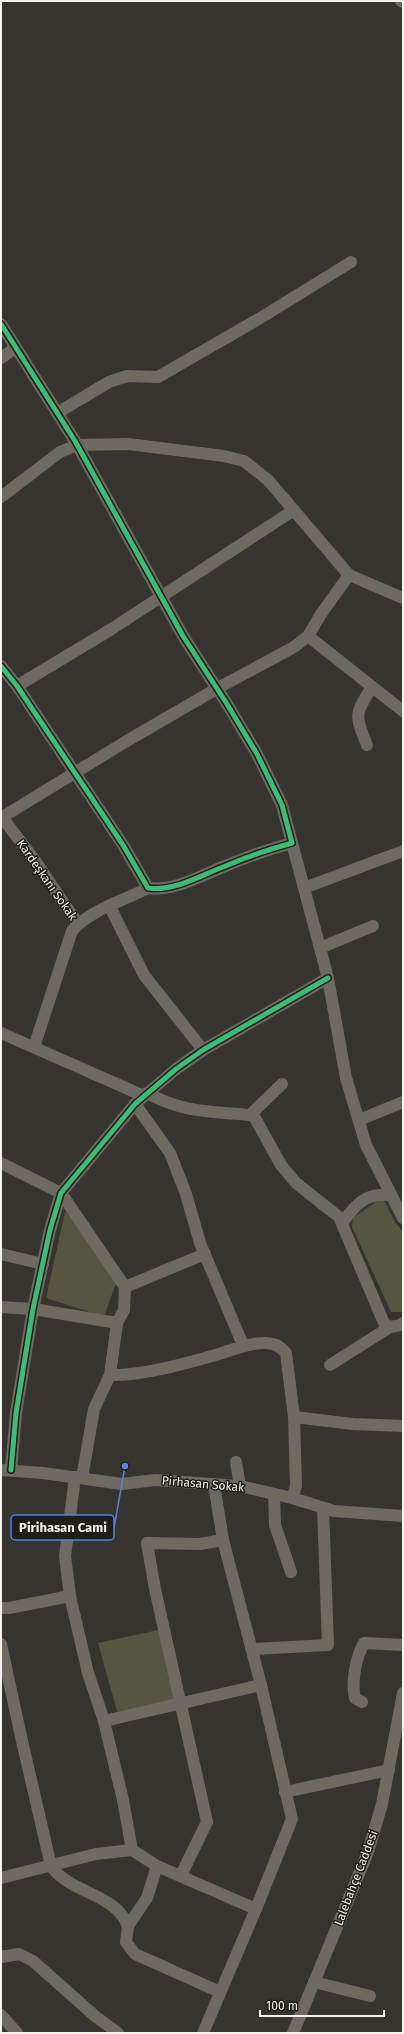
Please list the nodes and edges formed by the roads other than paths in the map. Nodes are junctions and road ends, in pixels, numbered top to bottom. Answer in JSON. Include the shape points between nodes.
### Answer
{"nodes":[{"id":1,"x":351,"y":262,"type":"dead end"},
{"id":2,"x":1,"y":324,"type":"edge"},
{"id":3,"x":16,"y":348,"type":"junction"},
{"id":4,"x":1,"y":358,"type":"edge"},
{"id":5,"x":57,"y":412,"type":"junction"},
{"id":6,"x":77,"y":445,"type":"junction"},
{"id":7,"x":1,"y":497,"type":"edge"},
{"id":8,"x":294,"y":510,"type":"junction"},
{"id":9,"x":349,"y":575,"type":"junction"},
{"id":10,"x":161,"y":596,"type":"junction"},
{"id":11,"x":403,"y":598,"type":"edge"},
{"id":12,"x":308,"y":636,"type":"junction"},
{"id":13,"x":1,"y":666,"type":"edge"},
{"id":14,"x":17,"y":686,"type":"junction"},
{"id":15,"x":372,"y":687,"type":"junction"},
{"id":16,"x":218,"y":688,"type":"junction"},
{"id":17,"x":403,"y":711,"type":"edge"},
{"id":18,"x":367,"y":745,"type":"dead end"},
{"id":19,"x":75,"y":773,"type":"junction"},
{"id":20,"x":1,"y":817,"type":"edge"},
{"id":21,"x":292,"y":843,"type":"junction"},
{"id":22,"x":403,"y":851,"type":"edge"},
{"id":23,"x":148,"y":888,"type":"junction"},
{"id":24,"x":304,"y":888,"type":"junction"},
{"id":25,"x":110,"y":907,"type":"junction"},
{"id":26,"x":78,"y":924,"type":"junction"},
{"id":27,"x":373,"y":926,"type":"dead end"},
{"id":28,"x":320,"y":948,"type":"junction"},
{"id":29,"x":328,"y":978,"type":"junction"},
{"id":30,"x":1,"y":1033,"type":"edge"},
{"id":31,"x":34,"y":1047,"type":"junction"},
{"id":32,"x":203,"y":1050,"type":"junction"},
{"id":33,"x":282,"y":1084,"type":"dead end"},
{"id":34,"x":142,"y":1098,"type":"junction"},
{"id":35,"x":403,"y":1102,"type":"edge"},
{"id":36,"x":250,"y":1115,"type":"junction"},
{"id":37,"x":359,"y":1120,"type":"junction"},
{"id":38,"x":1,"y":1163,"type":"edge"},
{"id":39,"x":61,"y":1193,"type":"junction"},
{"id":40,"x":390,"y":1195,"type":"junction"},
{"id":41,"x":403,"y":1218,"type":"edge"},
{"id":42,"x":342,"y":1223,"type":"junction"},
{"id":43,"x":1,"y":1254,"type":"edge"},
{"id":44,"x":205,"y":1254,"type":"junction"},
{"id":45,"x":43,"y":1264,"type":"junction"},
{"id":46,"x":125,"y":1287,"type":"junction"},
{"id":47,"x":1,"y":1307,"type":"edge"},
{"id":48,"x":33,"y":1308,"type":"junction"},
{"id":49,"x":117,"y":1323,"type":"junction"},
{"id":50,"x":403,"y":1323,"type":"edge"},
{"id":51,"x":390,"y":1327,"type":"junction"},
{"id":52,"x":243,"y":1345,"type":"junction"},
{"id":53,"x":330,"y":1365,"type":"dead end"},
{"id":54,"x":110,"y":1375,"type":"junction"},
{"id":55,"x":294,"y":1417,"type":"junction"},
{"id":56,"x":403,"y":1426,"type":"edge"},
{"id":57,"x":236,"y":1462,"type":"dead end"},
{"id":58,"x":6,"y":1470,"type":"edge"},
{"id":59,"x":79,"y":1478,"type":"junction"},
{"id":60,"x":214,"y":1484,"type":"junction"},
{"id":61,"x":240,"y":1486,"type":"junction"},
{"id":62,"x":274,"y":1494,"type":"junction"},
{"id":63,"x":292,"y":1498,"type":"junction"},
{"id":64,"x":324,"y":1508,"type":"junction"},
{"id":65,"x":403,"y":1516,"type":"edge"},
{"id":66,"x":223,"y":1540,"type":"junction"},
{"id":67,"x":291,"y":1572,"type":"dead end"},
{"id":68,"x":70,"y":1596,"type":"junction"},
{"id":69,"x":1,"y":1608,"type":"edge"},
{"id":70,"x":1,"y":1644,"type":"edge"},
{"id":71,"x":403,"y":1645,"type":"edge"},
{"id":72,"x":252,"y":1649,"type":"junction"},
{"id":73,"x":261,"y":1686,"type":"junction"},
{"id":74,"x":403,"y":1694,"type":"edge"},
{"id":75,"x":362,"y":1702,"type":"dead end"},
{"id":76,"x":182,"y":1704,"type":"junction"},
{"id":77,"x":104,"y":1722,"type":"junction"},
{"id":78,"x":389,"y":1770,"type":"junction"},
{"id":79,"x":286,"y":1792,"type":"junction"},
{"id":80,"x":132,"y":1850,"type":"junction"},
{"id":81,"x":51,"y":1866,"type":"junction"},
{"id":82,"x":157,"y":1866,"type":"junction"},
{"id":83,"x":180,"y":1874,"type":"junction"},
{"id":84,"x":1,"y":1878,"type":"edge"},
{"id":85,"x":256,"y":1909,"type":"junction"},
{"id":86,"x":128,"y":1926,"type":"junction"},
{"id":87,"x":1,"y":1957,"type":"edge"},
{"id":88,"x":314,"y":1982,"type":"junction"},
{"id":89,"x":220,"y":1992,"type":"junction"},
{"id":90,"x":370,"y":1996,"type":"dead end"},
{"id":91,"x":1,"y":2015,"type":"edge"},
{"id":92,"x":113,"y":2032,"type":"edge"},
{"id":93,"x":17,"y":2033,"type":"edge"},
{"id":94,"x":203,"y":2033,"type":"edge"},
{"id":95,"x":293,"y":2033,"type":"edge"}],
"edges":[{"from":1,"to":5,"type":"street","via":[[158,377],[127,376],[109,382]]},
{"from":2,"to":3,"type":"street"},
{"from":3,"to":4,"type":"street"},
{"from":3,"to":5,"type":"street"},
{"from":5,"to":6,"type":"street"},
{"from":6,"to":7,"type":"street","via":[[60,452]]},
{"from":6,"to":8,"type":"street","via":[[128,444],[224,456],[244,461],[268,480]]},
{"from":6,"to":10,"type":"street"},
{"from":8,"to":9,"type":"street"},
{"from":8,"to":10,"type":"street"},
{"from":9,"to":11,"type":"street"},
{"from":9,"to":12,"type":"street"},
{"from":10,"to":14,"type":"street"},
{"from":10,"to":16,"type":"street"},
{"from":12,"to":15,"type":"street"},
{"from":12,"to":16,"type":"street","via":[[294,647]]},
{"from":13,"to":14,"type":"street"},
{"from":14,"to":19,"type":"street"},
{"from":15,"to":17,"type":"street"},
{"from":15,"to":18,"type":"street","via":[[357,714]]},
{"from":16,"to":19,"type":"street"},
{"from":16,"to":21,"type":"street","via":[[273,784],[282,805]]},
{"from":19,"to":20,"type":"street"},
{"from":19,"to":23,"type":"street"},
{"from":20,"to":26,"type":"street","name":"Kardeşkanı Sokak","via":[[36,862]]},
{"from":21,"to":23,"type":"street","via":[[261,852],[175,886]]},
{"from":21,"to":24,"type":"street"},
{"from":22,"to":24,"type":"street"},
{"from":23,"to":25,"type":"street"},
{"from":24,"to":28,"type":"street"},
{"from":25,"to":26,"type":"street"},
{"from":25,"to":32,"type":"street","via":[[144,975]]},
{"from":26,"to":31,"type":"street","via":[[72,931]]},
{"from":27,"to":28,"type":"street"},
{"from":28,"to":29,"type":"street"},
{"from":29,"to":32,"type":"street"},
{"from":29,"to":37,"type":"street","via":[[346,1078]]},
{"from":30,"to":31,"type":"street"},
{"from":31,"to":34,"type":"street"},
{"from":32,"to":34,"type":"street"},
{"from":33,"to":36,"type":"street"},
{"from":34,"to":36,"type":"street","via":[[185,1109]]},
{"from":34,"to":39,"type":"street"},
{"from":34,"to":44,"type":"street","via":[[170,1153]]},
{"from":35,"to":37,"type":"street"},
{"from":36,"to":42,"type":"street","via":[[260,1123],[281,1165],[296,1183],[325,1204]]},
{"from":37,"to":40,"type":"street","via":[[366,1145]]},
{"from":38,"to":39,"type":"street"},
{"from":39,"to":45,"type":"street"},
{"from":39,"to":46,"type":"street"},
{"from":40,"to":41,"type":"street"},
{"from":40,"to":42,"type":"street","via":[[376,1194],[361,1201]]},
{"from":42,"to":51,"type":"street","via":[[352,1252],[384,1323]]},
{"from":43,"to":45,"type":"street"},
{"from":44,"to":46,"type":"street"},
{"from":44,"to":52,"type":"street"},
{"from":45,"to":48,"type":"street"},
{"from":46,"to":49,"type":"street","via":[[124,1310]]},
{"from":47,"to":48,"type":"street"},
{"from":48,"to":49,"type":"street"},
{"from":48,"to":58,"type":"street"},
{"from":49,"to":54,"type":"street"},
{"from":50,"to":51,"type":"street"},
{"from":51,"to":53,"type":"street"},
{"from":52,"to":54,"type":"street","via":[[146,1371]]},
{"from":52,"to":55,"type":"street","via":[[272,1343],[286,1353]]},
{"from":54,"to":59,"type":"street","via":[[94,1409]]},
{"from":55,"to":56,"type":"street","via":[[353,1424]]},
{"from":55,"to":63,"type":"street","via":[[296,1486]]},
{"from":57,"to":61,"type":"street"},
{"from":58,"to":59,"type":"street","name":"Pirhasan Sokak"},
{"from":59,"to":60,"type":"street","name":"Pirhasan Sokak","via":[[122,1484],[155,1480]]},
{"from":59,"to":68,"type":"street","via":[[65,1556]]},
{"from":60,"to":61,"type":"street","name":"Pirhasan Sokak"},
{"from":60,"to":66,"type":"street"},
{"from":61,"to":62,"type":"street","name":"Pirhasan Sokak"},
{"from":62,"to":63,"type":"street","name":"Pirhasan Sokak"},
{"from":62,"to":67,"type":"street","via":[[275,1525]]},
{"from":63,"to":64,"type":"street","name":"Pirhasan Sokak"},
{"from":64,"to":65,"type":"street","name":"Pirhasan Sokak"},
{"from":64,"to":72,"type":"street","via":[[328,1645]]},
{"from":66,"to":72,"type":"street"},
{"from":66,"to":76,"type":"street","via":[[200,1544],[148,1543],[155,1589]]},
{"from":68,"to":69,"type":"street"},
{"from":68,"to":77,"type":"street","via":[[88,1673]]},
{"from":70,"to":81,"type":"street"},
{"from":71,"to":75,"type":"street","via":[[364,1643],[359,1651],[353,1691],[355,1698]]},
{"from":72,"to":73,"type":"street"},
{"from":73,"to":76,"type":"street"},
{"from":73,"to":79,"type":"street"},
{"from":74,"to":78,"type":"street","name":"Lalebahçe Caddesi"},
{"from":76,"to":77,"type":"street"},
{"from":76,"to":83,"type":"street","via":[[207,1822]]},
{"from":77,"to":80,"type":"street"},
{"from":78,"to":79,"type":"street"},
{"from":78,"to":88,"type":"street","name":"Lalebahçe Caddesi","via":[[368,1852]]},
{"from":79,"to":85,"type":"street","via":[[292,1819]]},
{"from":80,"to":81,"type":"street","via":[[96,1854]]},
{"from":80,"to":82,"type":"street"},
{"from":81,"to":84,"type":"street"},
{"from":81,"to":86,"type":"street","via":[[56,1874],[67,1882],[114,1907],[124,1915]]},
{"from":82,"to":83,"type":"street"},
{"from":82,"to":86,"type":"street","via":[[146,1898]]},
{"from":83,"to":85,"type":"street"},
{"from":85,"to":89,"type":"street"},
{"from":86,"to":89,"type":"street","via":[[126,1942],[135,1954]]},
{"from":87,"to":92,"type":"street","via":[[19,1954],[33,1962]]},
{"from":88,"to":90,"type":"street"},
{"from":88,"to":95,"type":"street","name":"Lalebahçe Caddesi"},
{"from":89,"to":94,"type":"street"},
{"from":91,"to":93,"type":"street"}]}
